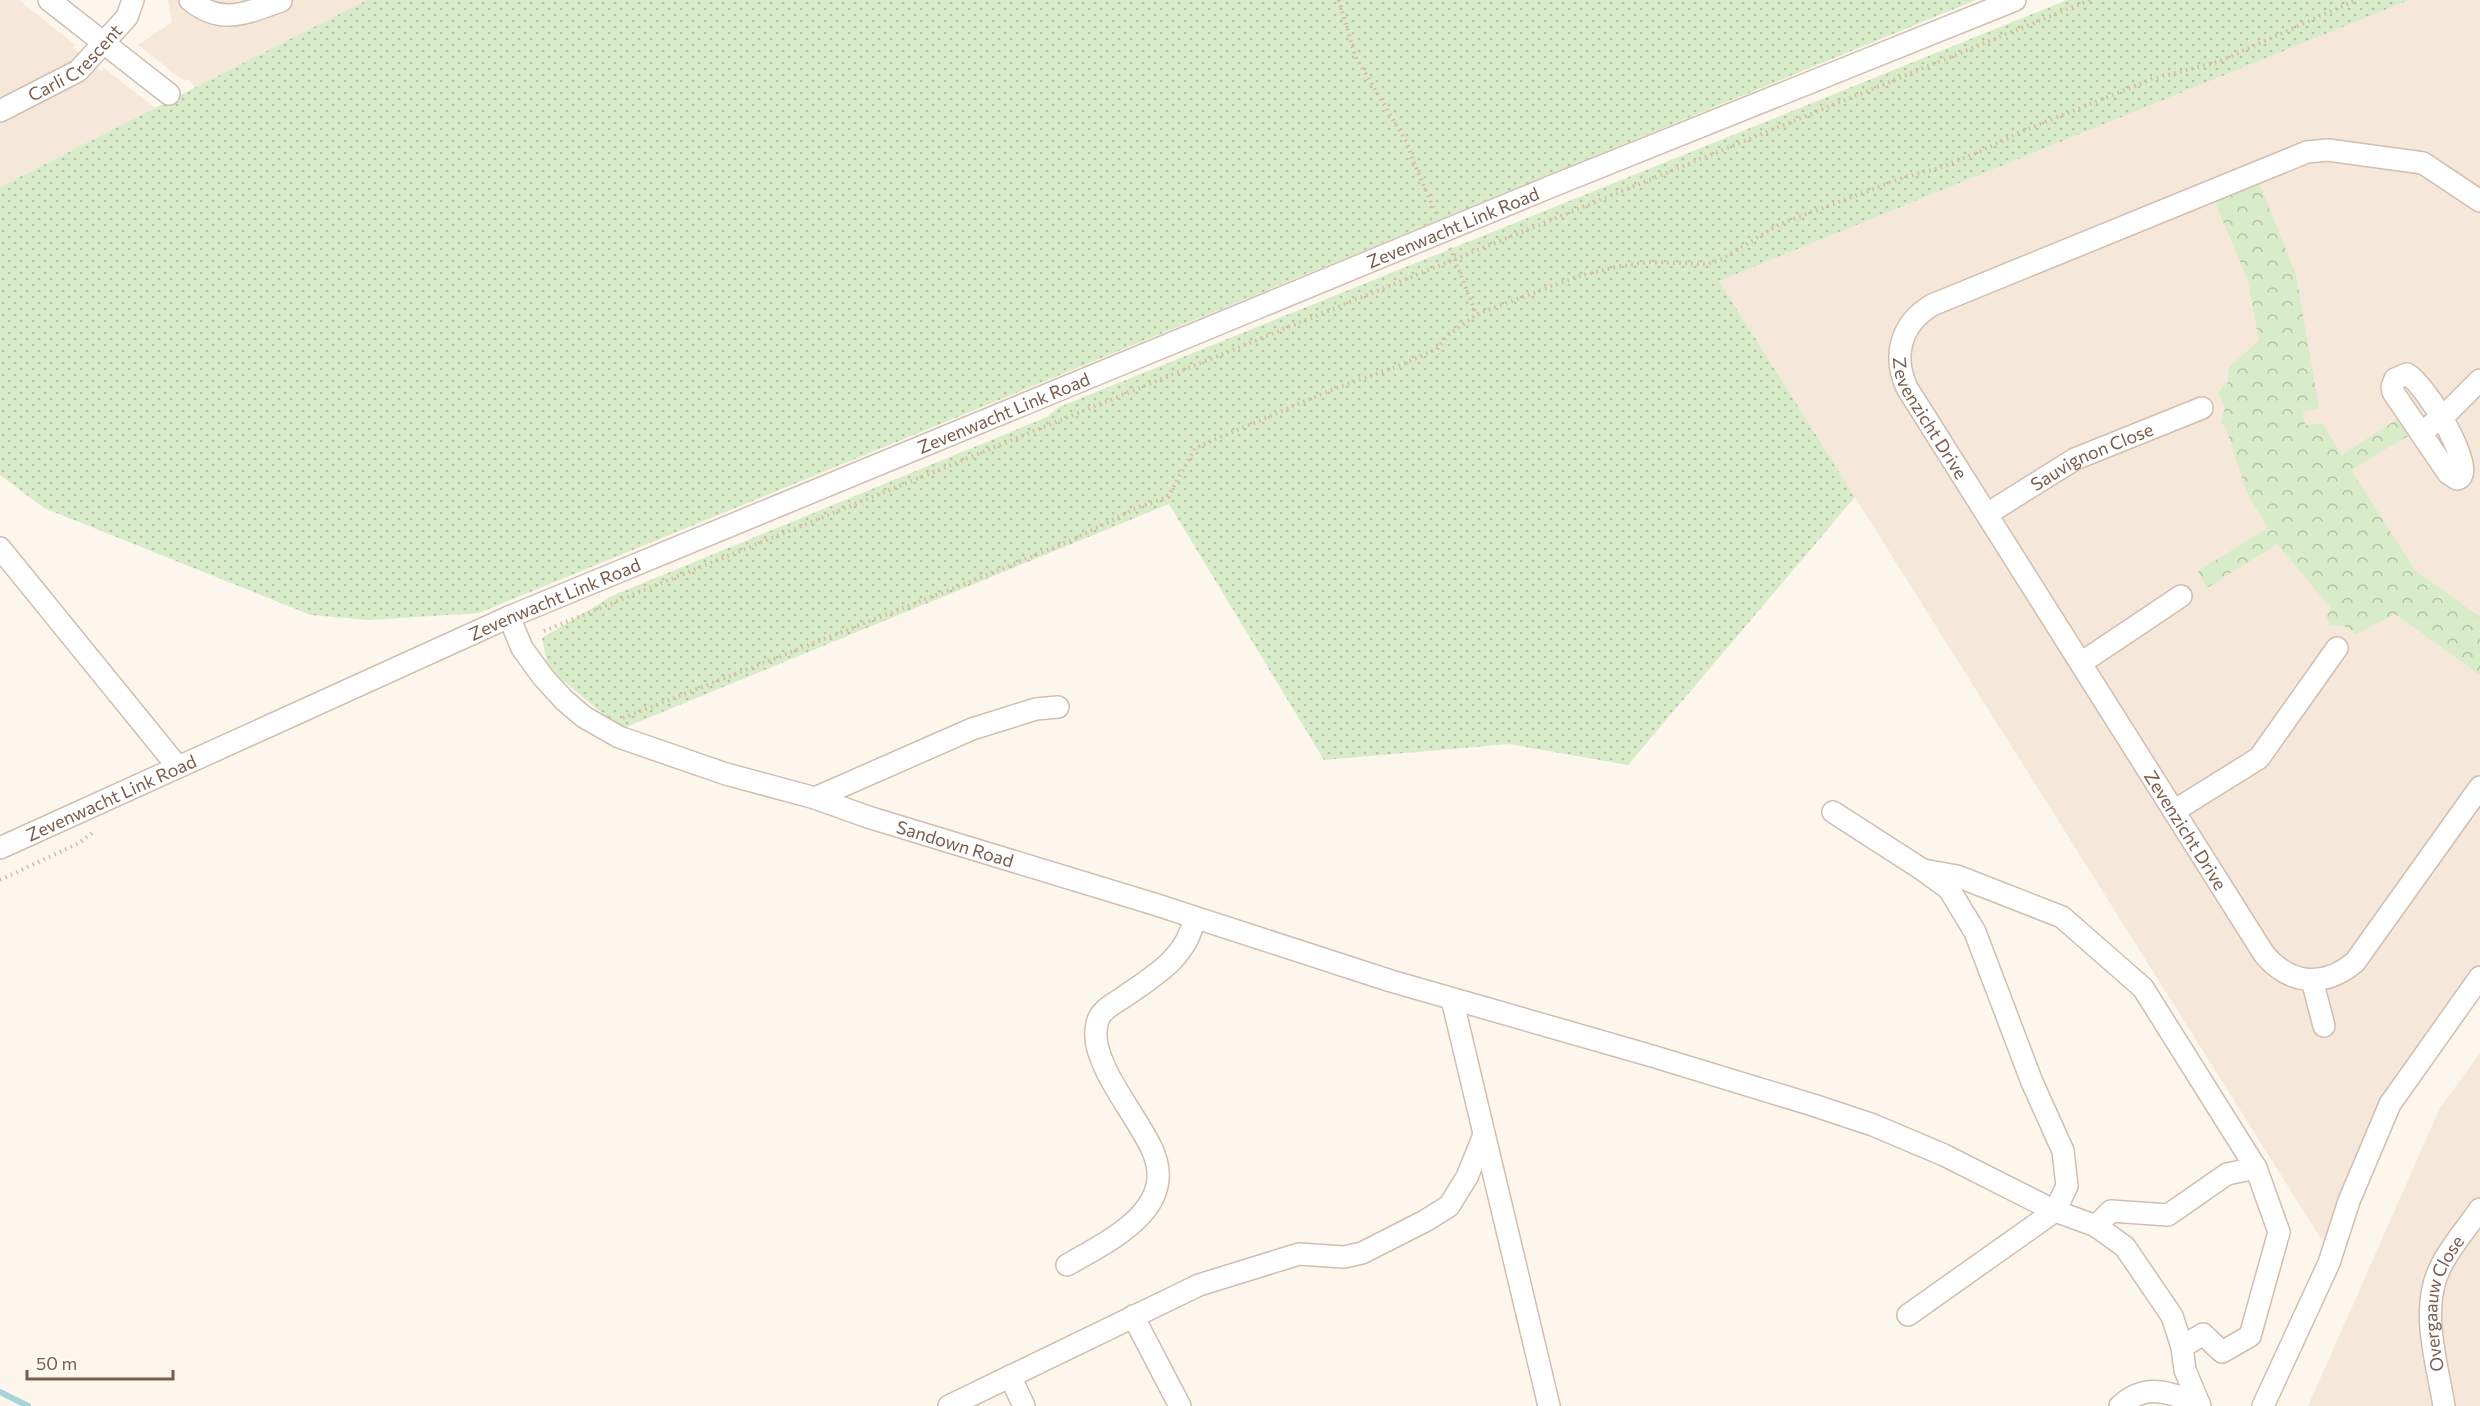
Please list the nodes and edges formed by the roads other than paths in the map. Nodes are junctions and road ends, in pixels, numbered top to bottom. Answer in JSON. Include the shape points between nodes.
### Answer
{"nodes":[{"id":1,"x":49,"y":0,"type":"edge"},
{"id":2,"x":133,"y":0,"type":"edge"},
{"id":3,"x":190,"y":0,"type":"edge"},
{"id":4,"x":2015,"y":0,"type":"edge"},
{"id":5,"x":281,"y":1,"type":"edge"},
{"id":6,"x":103,"y":43,"type":"junction"},
{"id":7,"x":169,"y":94,"type":"dead end"},
{"id":8,"x":0,"y":111,"type":"edge"},
{"id":9,"x":2480,"y":201,"type":"edge"},
{"id":10,"x":2480,"y":380,"type":"edge"},
{"id":11,"x":2202,"y":408,"type":"dead end"},
{"id":12,"x":2448,"y":412,"type":"junction"},
{"id":13,"x":2421,"y":433,"type":"junction"},
{"id":14,"x":1987,"y":514,"type":"junction"},
{"id":15,"x":0,"y":548,"type":"edge"},
{"id":16,"x":2181,"y":596,"type":"dead end"},
{"id":17,"x":509,"y":617,"type":"junction"},
{"id":18,"x":2337,"y":648,"type":"dead end"},
{"id":19,"x":2081,"y":663,"type":"junction"},
{"id":20,"x":1059,"y":707,"type":"dead end"},
{"id":21,"x":178,"y":767,"type":"junction"},
{"id":22,"x":2480,"y":787,"type":"edge"},
{"id":23,"x":815,"y":798,"type":"junction"},
{"id":24,"x":2174,"y":811,"type":"junction"},
{"id":25,"x":1833,"y":812,"type":"dead end"},
{"id":26,"x":0,"y":848,"type":"edge"},
{"id":27,"x":1923,"y":870,"type":"junction"},
{"id":28,"x":1194,"y":918,"type":"junction"},
{"id":29,"x":2480,"y":977,"type":"edge"},
{"id":30,"x":2312,"y":980,"type":"junction"},
{"id":31,"x":1452,"y":999,"type":"junction"},
{"id":32,"x":2324,"y":1026,"type":"dead end"},
{"id":33,"x":1485,"y":1135,"type":"junction"},
{"id":34,"x":2256,"y":1168,"type":"junction"},
{"id":35,"x":2480,"y":1209,"type":"edge"},
{"id":36,"x":2055,"y":1211,"type":"junction"},
{"id":37,"x":2096,"y":1226,"type":"junction"},
{"id":38,"x":1067,"y":1264,"type":"dead end"},
{"id":39,"x":1908,"y":1315,"type":"dead end"},
{"id":40,"x":1134,"y":1316,"type":"junction"},
{"id":41,"x":2182,"y":1347,"type":"junction"},
{"id":42,"x":1010,"y":1376,"type":"junction"},
{"id":43,"x":2199,"y":1405,"type":"edge"},
{"id":44,"x":949,"y":1406,"type":"edge"},
{"id":45,"x":1024,"y":1406,"type":"edge"},
{"id":46,"x":1180,"y":1406,"type":"edge"},
{"id":47,"x":1549,"y":1406,"type":"edge"},
{"id":48,"x":2120,"y":1406,"type":"edge"},
{"id":49,"x":2264,"y":1406,"type":"edge"},
{"id":50,"x":2444,"y":1406,"type":"edge"}],
"edges":[{"from":1,"to":6,"type":"street"},
{"from":2,"to":6,"type":"street","name":"Carli Crescent","via":[[127,18]]},
{"from":3,"to":5,"type":"street","via":[[200,8],[229,16]]},
{"from":4,"to":17,"type":"street","name":"Zevenwacht Link Road","via":[[1443,231]]},
{"from":6,"to":7,"type":"street"},
{"from":6,"to":8,"type":"street","name":"Carli Crescent","via":[[78,71]]},
{"from":9,"to":14,"type":"street","name":"Zevenzicht Drive","via":[[2422,163],[2316,150],[1922,311],[1901,340],[1902,376]]},
{"from":10,"to":12,"type":"street"},
{"from":11,"to":14,"type":"street","name":"Sauvignon Close","via":[[2075,459]]},
{"from":12,"to":13,"type":"street"},
{"from":12,"to":13,"type":"street","via":[[2411,376],[2399,376],[2393,382],[2393,392]]},
{"from":12,"to":13,"type":"street","via":[[2473,462],[2469,476],[2457,480],[2452,477]]},
{"from":14,"to":19,"type":"street","name":"Zevenzicht Drive"},
{"from":15,"to":21,"type":"street"},
{"from":16,"to":19,"type":"street"},
{"from":17,"to":21,"type":"street","name":"Zevenwacht Link Road"},
{"from":17,"to":23,"type":"street","name":"Sandown Road","via":[[522,648],[543,677],[584,717],[619,737],[726,774]]},
{"from":18,"to":24,"type":"street","via":[[2259,758]]},
{"from":19,"to":24,"type":"street","name":"Zevenzicht Drive"},
{"from":20,"to":23,"type":"street","via":[[1036,709],[972,729]]},
{"from":21,"to":26,"type":"street","name":"Zevenwacht Link Road"},
{"from":22,"to":30,"type":"street","via":[[2355,962],[2335,975]]},
{"from":23,"to":28,"type":"street","name":"Sandown Road"},
{"from":24,"to":30,"type":"street","name":"Zevenzicht Drive","via":[[2264,954],[2280,970]]},
{"from":25,"to":27,"type":"street"},
{"from":27,"to":34,"type":"street","via":[[1957,876],[2062,917],[2143,988]]},
{"from":27,"to":36,"type":"street","via":[[1949,890],[1975,932],[2032,1082],[2063,1151],[2067,1186]]},
{"from":28,"to":31,"type":"street","name":"Sandown Road"},
{"from":28,"to":38,"type":"street","via":[[1192,933],[1175,958],[1106,1009],[1097,1023],[1096,1042],[1101,1060],[1152,1148],[1158,1167],[1153,1199],[1137,1220]]},
{"from":29,"to":49,"type":"street","via":[[2390,1104],[2349,1201],[2329,1263]]},
{"from":30,"to":32,"type":"street"},
{"from":31,"to":33,"type":"street"},
{"from":31,"to":36,"type":"street","name":"Sandown Road","via":[[1873,1125],[1962,1163]]},
{"from":33,"to":40,"type":"street","via":[[1449,1206],[1425,1221],[1362,1253],[1344,1257],[1299,1254],[1273,1261],[1199,1285]]},
{"from":33,"to":47,"type":"street"},
{"from":34,"to":37,"type":"street","via":[[2227,1174],[2168,1215],[2111,1211]]},
{"from":34,"to":41,"type":"street","via":[[2279,1232],[2250,1336],[2222,1352],[2203,1334]]},
{"from":35,"to":50,"type":"street","name":"Overgaauw Close","via":[[2441,1266],[2432,1293],[2432,1327]]},
{"from":36,"to":37,"type":"street","name":"Sandown Road"},
{"from":36,"to":39,"type":"street"},
{"from":37,"to":41,"type":"street","name":"Sandown Road","via":[[2125,1247],[2157,1291],[2172,1316]]},
{"from":40,"to":42,"type":"street"},
{"from":40,"to":46,"type":"street"},
{"from":41,"to":43,"type":"street","name":"Sandown Road","via":[[2185,1370]]},
{"from":42,"to":44,"type":"street"},
{"from":42,"to":45,"type":"street"},
{"from":43,"to":48,"type":"street","via":[[2163,1390],[2146,1392]]}]}
